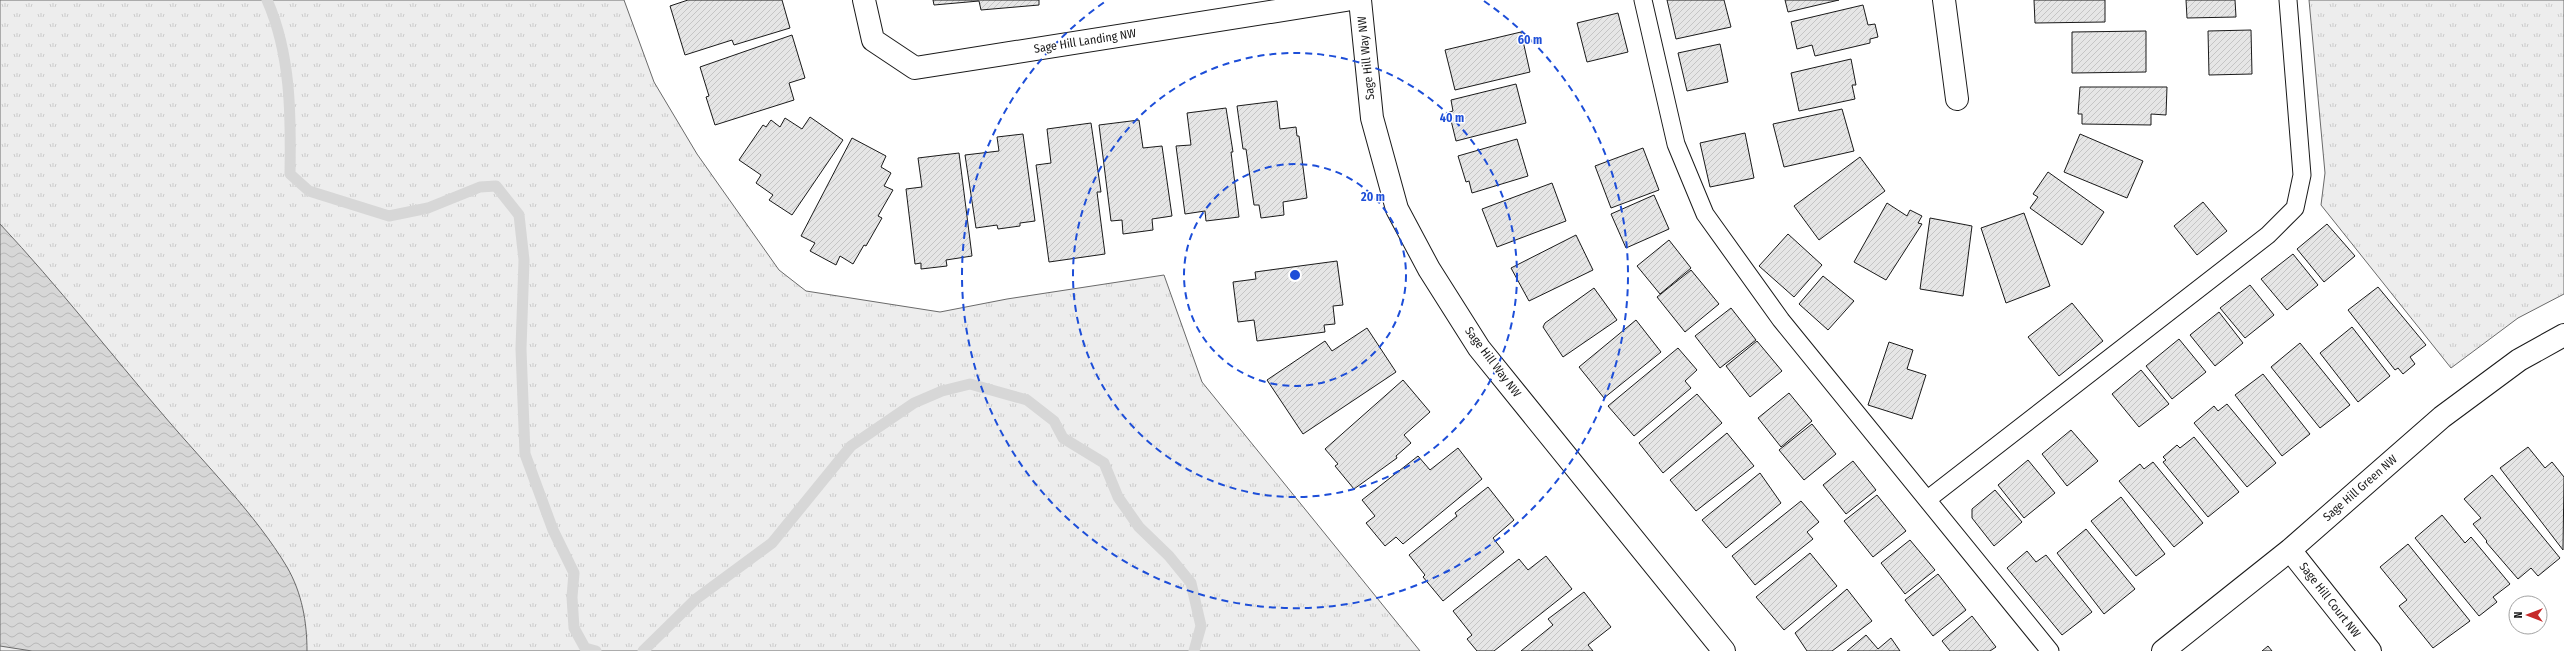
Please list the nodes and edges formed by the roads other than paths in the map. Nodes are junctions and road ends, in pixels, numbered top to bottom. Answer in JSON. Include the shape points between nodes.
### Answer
{"nodes":[{"id":1,"x":864,"y":0,"type":"edge"},
{"id":2,"x":1346,"y":0,"type":"edge"},
{"id":3,"x":1360,"y":0,"type":"edge"},
{"id":4,"x":1643,"y":0,"type":"edge"},
{"id":5,"x":1944,"y":0,"type":"edge"},
{"id":6,"x":2288,"y":0,"type":"edge"},
{"id":7,"x":1957,"y":100,"type":"dead end"},
{"id":8,"x":2564,"y":335,"type":"edge"},
{"id":9,"x":1928,"y":499,"type":"junction"},
{"id":10,"x":2290,"y":550,"type":"junction"},
{"id":11,"x":1724,"y":651,"type":"edge"},
{"id":12,"x":2050,"y":651,"type":"edge"},
{"id":13,"x":2163,"y":651,"type":"edge"},
{"id":14,"x":2370,"y":651,"type":"edge"}],
"edges":[{"from":1,"to":2,"type":"street","name":"Sage Hill Landing NW","via":[[873,40],[915,68]]},
{"from":3,"to":11,"type":"street","name":"Sage Hill Way NW","via":[[1372,118],[1397,209],[1429,269],[1479,348]]},
{"from":4,"to":9,"type":"lane","via":[[1676,144],[1705,214],[1781,320]]},
{"from":5,"to":7,"type":"street"},
{"from":6,"to":9,"type":"lane","via":[[2302,175],[2295,208],[2268,235]]},
{"from":8,"to":10,"type":"street","name":"Sage Hill Green NW","via":[[2519,360],[2442,417]]},
{"from":9,"to":12,"type":"lane"},
{"from":10,"to":13,"type":"street","name":"Sage Hill Green NW"},
{"from":10,"to":14,"type":"street","name":"Sage Hill Court NW"}]}
